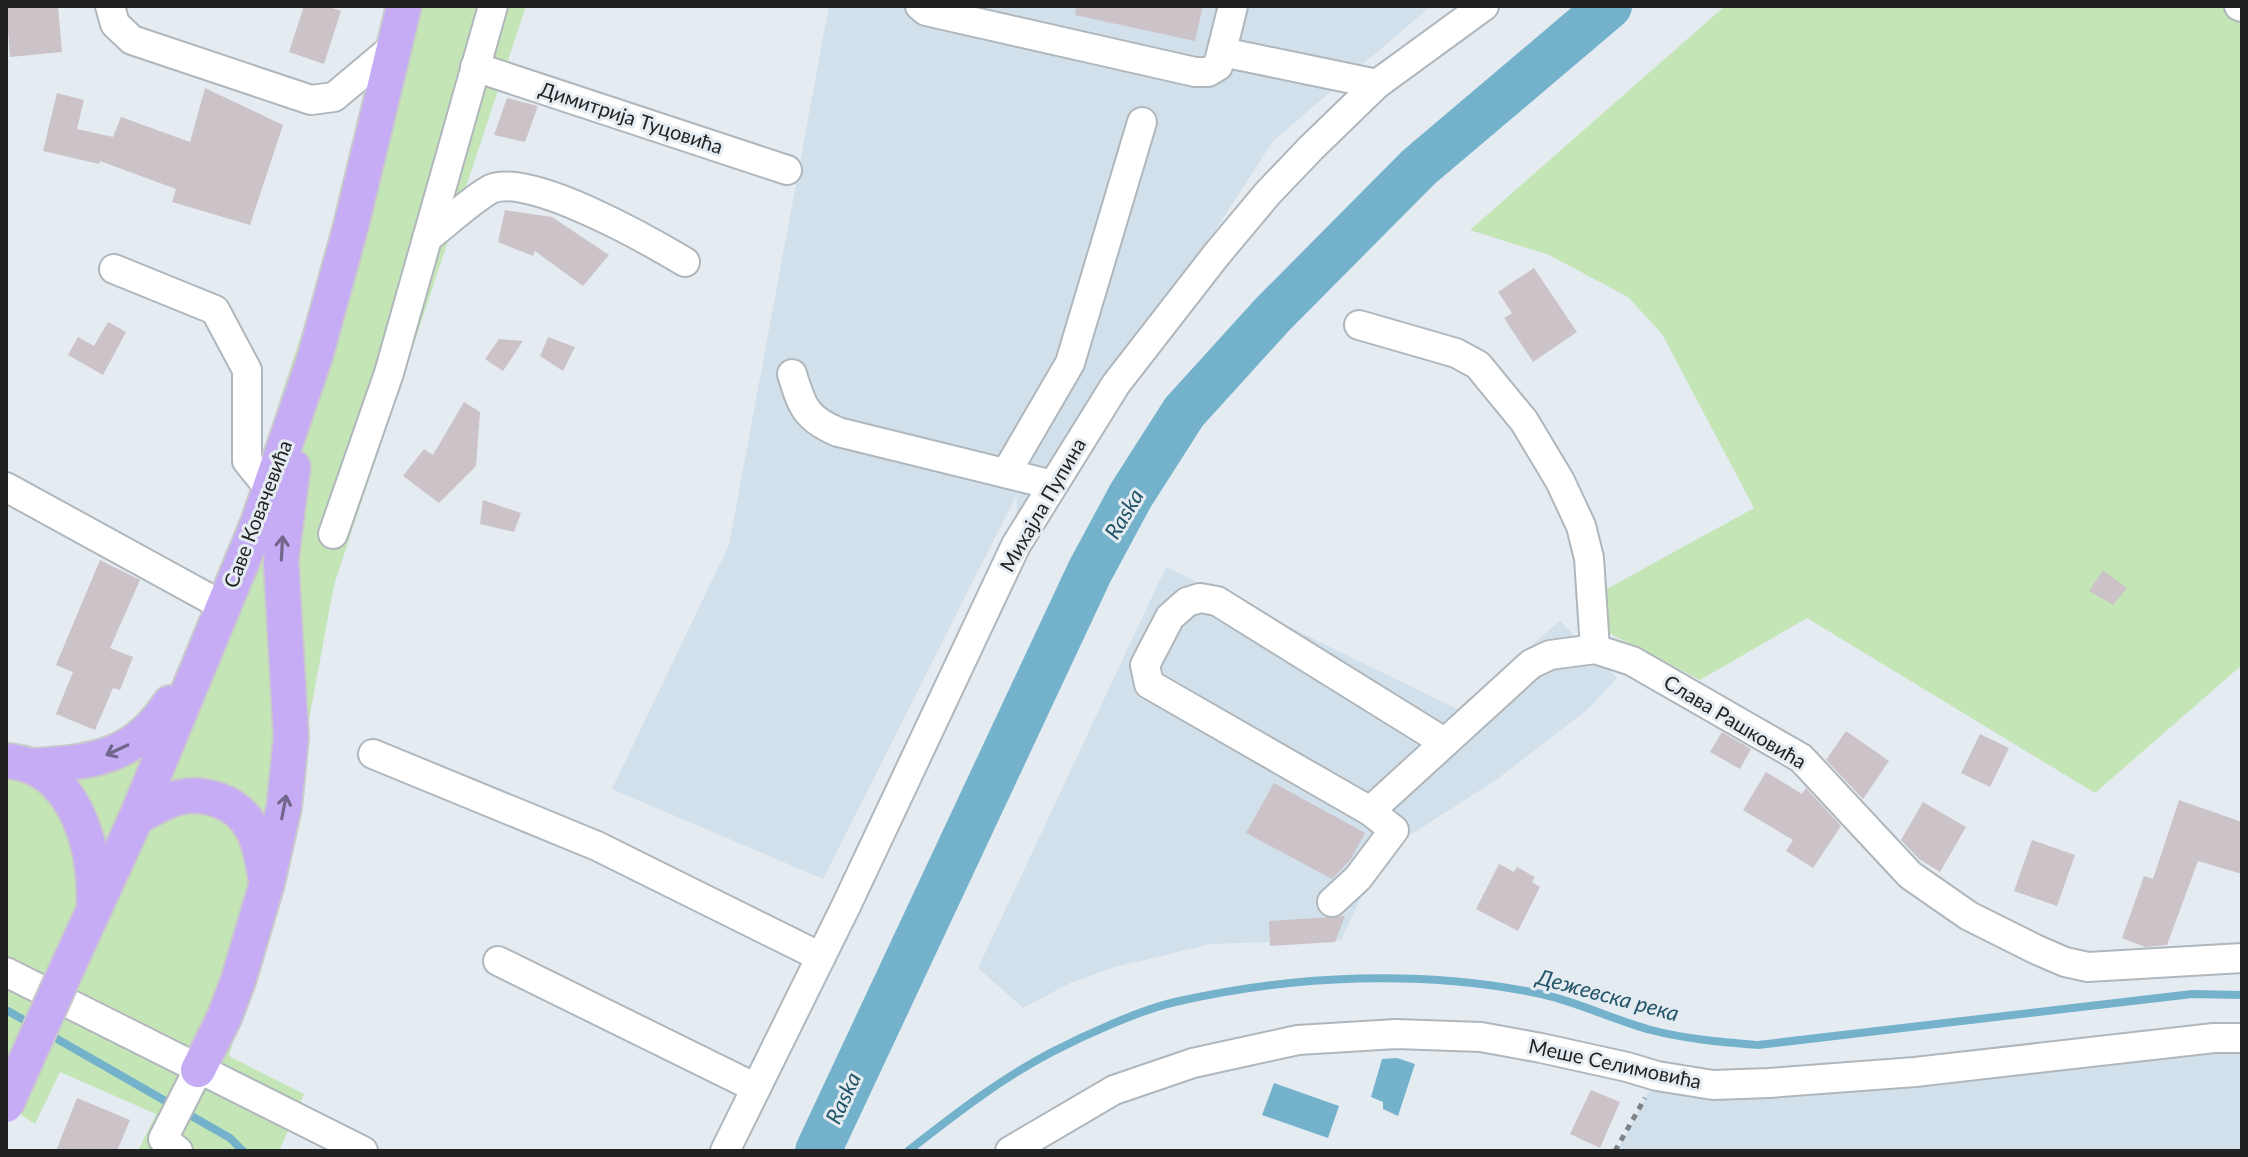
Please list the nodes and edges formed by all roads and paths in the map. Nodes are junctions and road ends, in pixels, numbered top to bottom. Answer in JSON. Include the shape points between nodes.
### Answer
{"nodes":[{"id":1,"x":110,"y":6,"type":"edge"},
{"id":2,"x":404,"y":6,"type":"edge"},
{"id":3,"x":493,"y":6,"type":"edge"},
{"id":4,"x":920,"y":6,"type":"edge"},
{"id":5,"x":1233,"y":6,"type":"edge"},
{"id":6,"x":1484,"y":6,"type":"edge"},
{"id":7,"x":396,"y":45,"type":"junction"},
{"id":8,"x":1222,"y":52,"type":"junction"},
{"id":9,"x":475,"y":67,"type":"junction"},
{"id":10,"x":1377,"y":84,"type":"junction"},
{"id":11,"x":1142,"y":122,"type":"dead end"},
{"id":12,"x":787,"y":170,"type":"dead end"},
{"id":13,"x":427,"y":238,"type":"junction"},
{"id":14,"x":685,"y":262,"type":"dead end"},
{"id":15,"x":114,"y":269,"type":"dead end"},
{"id":16,"x":1359,"y":325,"type":"dead end"},
{"id":17,"x":792,"y":374,"type":"dead end"},
{"id":18,"x":303,"y":392,"type":"junction"},
{"id":19,"x":1006,"y":473,"type":"junction"},
{"id":20,"x":1053,"y":485,"type":"junction"},
{"id":21,"x":6,"y":487,"type":"edge"},
{"id":22,"x":269,"y":488,"type":"junction"},
{"id":23,"x":333,"y":534,"type":"dead end"},
{"id":24,"x":223,"y":606,"type":"junction"},
{"id":25,"x":1582,"y":650,"type":"junction"},
{"id":26,"x":204,"y":652,"type":"junction"},
{"id":27,"x":1444,"y":742,"type":"junction"},
{"id":28,"x":373,"y":754,"type":"dead end"},
{"id":29,"x":19,"y":764,"type":"edge"},
{"id":30,"x":1370,"y":811,"type":"junction"},
{"id":31,"x":136,"y":818,"type":"junction"},
{"id":32,"x":267,"y":883,"type":"junction"},
{"id":33,"x":1332,"y":902,"type":"dead end"},
{"id":34,"x":94,"y":909,"type":"junction"},
{"id":35,"x":821,"y":957,"type":"junction"},
{"id":36,"x":2242,"y":958,"type":"edge"},
{"id":37,"x":498,"y":961,"type":"dead end"},
{"id":38,"x":6,"y":972,"type":"edge"},
{"id":39,"x":2242,"y":1038,"type":"edge"},
{"id":40,"x":1657,"y":1076,"type":"junction"},
{"id":41,"x":756,"y":1088,"type":"junction"},
{"id":42,"x":6,"y":1105,"type":"edge"},
{"id":43,"x":176,"y":1121,"type":"edge"},
{"id":44,"x":363,"y":1151,"type":"edge"},
{"id":45,"x":725,"y":1151,"type":"edge"},
{"id":46,"x":1010,"y":1151,"type":"edge"},
{"id":47,"x":1615,"y":1151,"type":"edge"}],
"edges":[{"from":1,"to":7,"type":"street","via":[[115,24],[132,40],[311,100],[334,97]]},
{"from":2,"to":7,"type":"main road","name":"Саве Ковачевића"},
{"from":3,"to":9,"type":"street"},
{"from":4,"to":8,"type":"street","via":[[1195,72],[1218,66]]},
{"from":5,"to":8,"type":"street"},
{"from":6,"to":10,"type":"street","name":"Михајла Пупина"},
{"from":7,"to":18,"type":"main road","name":"Саве Ковачевића"},
{"from":8,"to":10,"type":"street"},
{"from":9,"to":12,"type":"street","name":"Димитрија Туцовића"},
{"from":9,"to":13,"type":"street"},
{"from":10,"to":20,"type":"street","name":"Михајла Пупина","via":[[1268,193],[1217,254],[1116,384]]},
{"from":11,"to":19,"type":"street","via":[[1070,363]]},
{"from":13,"to":14,"type":"street","via":[[493,188],[531,188],[636,232]]},
{"from":13,"to":23,"type":"street","via":[[389,373]]},
{"from":15,"to":22,"type":"street","via":[[215,310],[247,370],[247,461]]},
{"from":16,"to":25,"type":"street","via":[[1456,353],[1478,365],[1524,421],[1581,526],[1589,558]]},
{"from":17,"to":19,"type":"street","via":[[803,409],[820,424]]},
{"from":18,"to":22,"type":"main road","name":"Саве Ковачевића"},
{"from":32,"to":18,"type":"main road","one_way":true,"via":[[290,764],[281,560]]},
{"from":19,"to":20,"type":"street"},
{"from":20,"to":35,"type":"street","name":"Михајла Пупина","via":[[1016,545]]},
{"from":21,"to":24,"type":"street"},
{"from":22,"to":24,"type":"main road","name":"Саве Ковачевића"},
{"from":24,"to":26,"type":"main road","name":"Саве Ковачевића"},
{"from":25,"to":27,"type":"street","via":[[1531,664]]},
{"from":25,"to":36,"type":"street","name":"Слава Рашковића","via":[[1632,661],[1801,758],[1910,875],[1969,916],[2035,949],[2088,967]]},
{"from":26,"to":29,"type":"main road","one_way":true,"via":[[143,738],[108,755],[76,762]]},
{"from":26,"to":31,"type":"main road","name":"Саве Ковачевића"},
{"from":27,"to":30,"type":"street"},
{"from":27,"to":30,"type":"street","via":[[1217,601],[1187,602],[1170,617],[1145,665],[1149,684]]},
{"from":28,"to":35,"type":"street","via":[[597,846]]},
{"from":29,"to":34,"type":"main road","via":[[57,786],[83,825],[95,878]]},
{"from":30,"to":33,"type":"street","via":[[1394,830],[1358,878]]},
{"from":31,"to":32,"type":"main road","via":[[180,797],[204,796],[232,806],[257,836]]},
{"from":31,"to":34,"type":"main road","name":"Саве Ковачевића"},
{"from":32,"to":43,"type":"main road","via":[[233,993]]},
{"from":34,"to":42,"type":"main road","name":"Саве Ковачевића","bridge":true},
{"from":35,"to":41,"type":"street","name":"Михајла Пупина"},
{"from":37,"to":41,"type":"street"},
{"from":38,"to":43,"type":"street"},
{"from":39,"to":40,"type":"street","name":"Меше Селимовића","via":[[1769,1083],[1713,1085]]},
{"from":40,"to":46,"type":"street","name":"Меше Селимовића","via":[[1481,1037],[1396,1034],[1298,1040],[1193,1063],[1114,1090]]},
{"from":40,"to":47,"type":"path"},
{"from":41,"to":45,"type":"street","name":"Михајла Пупина"},
{"from":43,"to":44,"type":"street"}]}
